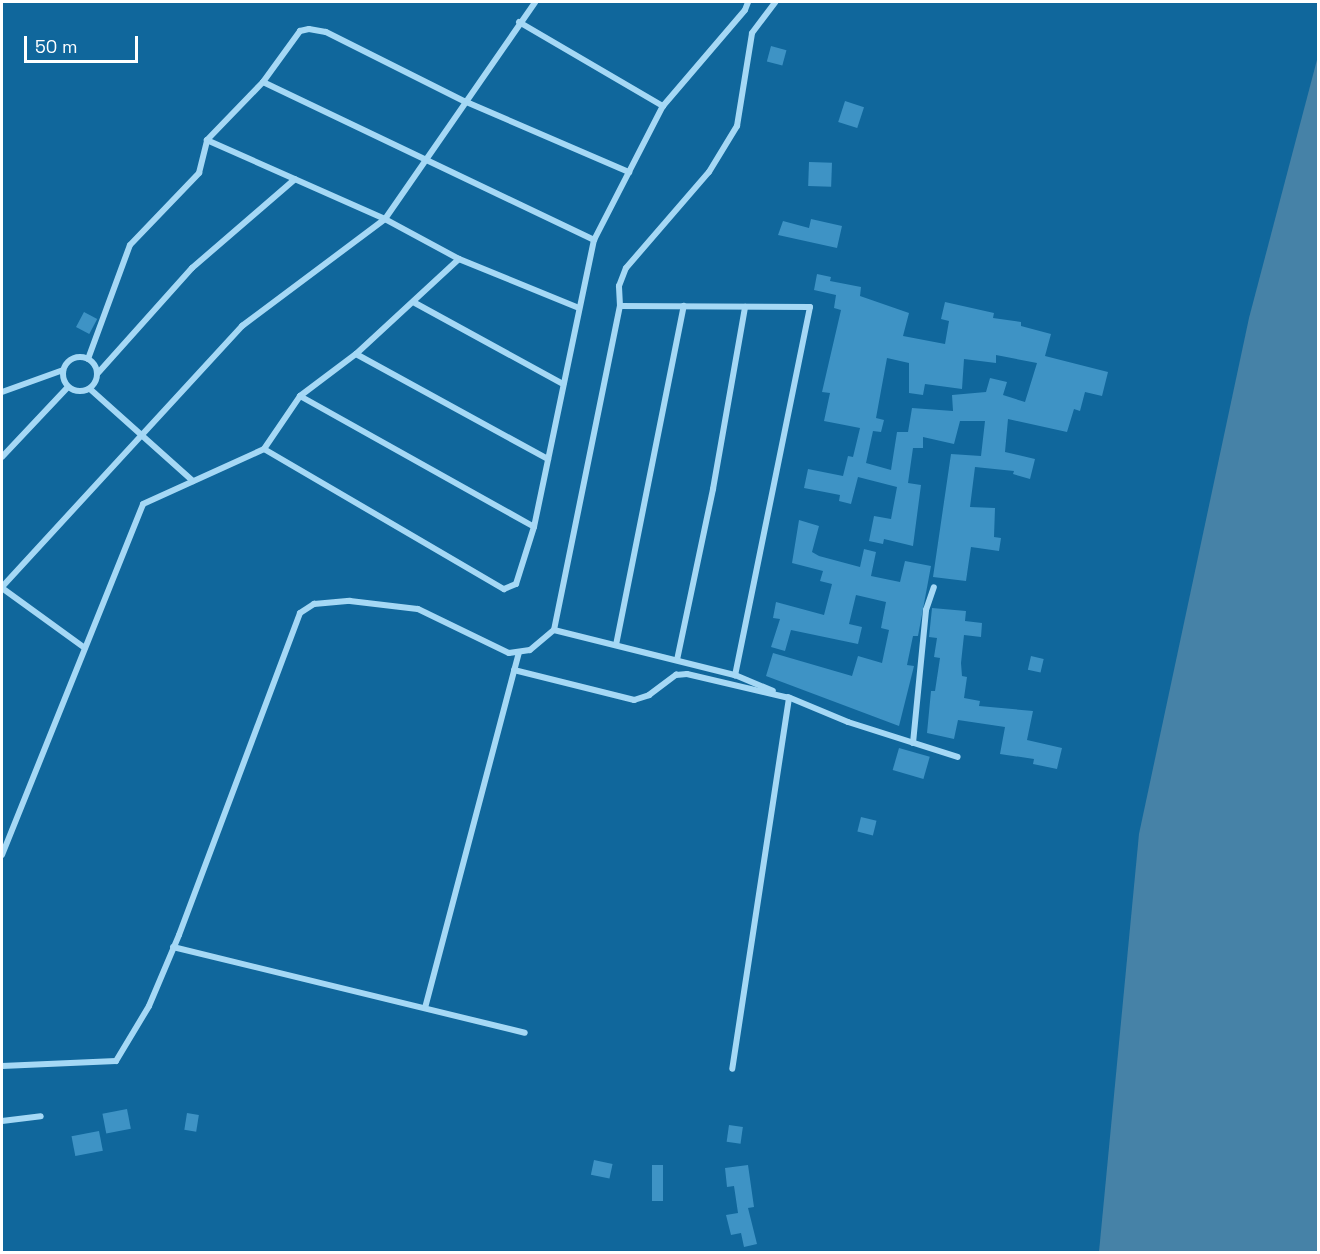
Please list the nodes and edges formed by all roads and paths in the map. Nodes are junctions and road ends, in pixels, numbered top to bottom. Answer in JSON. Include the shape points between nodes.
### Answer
{"nodes":[{"id":1,"x":535,"y":2,"type":"edge"},
{"id":2,"x":748,"y":2,"type":"edge"},
{"id":3,"x":775,"y":2,"type":"edge"},
{"id":4,"x":519,"y":22,"type":"junction"},
{"id":5,"x":263,"y":82,"type":"junction"},
{"id":6,"x":464,"y":101,"type":"junction"},
{"id":7,"x":663,"y":106,"type":"junction"},
{"id":8,"x":207,"y":141,"type":"junction"},
{"id":9,"x":427,"y":159,"type":"junction"},
{"id":10,"x":629,"y":172,"type":"junction"},
{"id":11,"x":295,"y":179,"type":"junction"},
{"id":12,"x":385,"y":219,"type":"junction"},
{"id":13,"x":594,"y":240,"type":"junction"},
{"id":14,"x":459,"y":260,"type":"junction"},
{"id":15,"x":415,"y":303,"type":"junction"},
{"id":16,"x":620,"y":306,"type":"junction"},
{"id":17,"x":684,"y":306,"type":"junction"},
{"id":18,"x":745,"y":307,"type":"junction"},
{"id":19,"x":579,"y":308,"type":"junction"},
{"id":20,"x":356,"y":354,"type":"junction"},
{"id":21,"x":88,"y":358,"type":"junction"},
{"id":22,"x":63,"y":370,"type":"junction"},
{"id":23,"x":98,"y":373,"type":"junction"},
{"id":24,"x":563,"y":384,"type":"junction"},
{"id":25,"x":68,"y":387,"type":"junction"},
{"id":26,"x":90,"y":389,"type":"junction"},
{"id":27,"x":2,"y":392,"type":"edge"},
{"id":28,"x":300,"y":396,"type":"junction"},
{"id":29,"x":142,"y":439,"type":"junction"},
{"id":30,"x":264,"y":449,"type":"junction"},
{"id":31,"x":2,"y":458,"type":"edge"},
{"id":32,"x":548,"y":459,"type":"junction"},
{"id":33,"x":193,"y":481,"type":"junction"},
{"id":34,"x":534,"y":527,"type":"junction"},
{"id":35,"x":2,"y":587,"type":"edge"},
{"id":36,"x":934,"y":587,"type":"dead end"},
{"id":37,"x":555,"y":630,"type":"junction"},
{"id":38,"x":616,"y":645,"type":"junction"},
{"id":39,"x":85,"y":648,"type":"junction"},
{"id":40,"x":519,"y":652,"type":"junction"},
{"id":41,"x":676,"y":660,"type":"junction"},
{"id":42,"x":514,"y":670,"type":"junction"},
{"id":43,"x":735,"y":675,"type":"junction"},
{"id":44,"x":789,"y":698,"type":"junction"},
{"id":45,"x":913,"y":743,"type":"junction"},
{"id":46,"x":958,"y":757,"type":"dead end"},
{"id":47,"x":2,"y":855,"type":"edge"},
{"id":48,"x":173,"y":947,"type":"junction"},
{"id":49,"x":425,"y":1008,"type":"junction"},
{"id":50,"x":525,"y":1033,"type":"dead end"},
{"id":51,"x":2,"y":1066,"type":"edge"},
{"id":52,"x":732,"y":1070,"type":"dead end"},
{"id":53,"x":41,"y":1116,"type":"dead end"},
{"id":54,"x":2,"y":1121,"type":"edge"}],
"edges":[{"from":1,"to":4,"type":"street"},
{"from":2,"to":7,"type":"street"},
{"from":3,"to":16,"type":"street","via":[[752,33],[737,126],[709,172],[626,268],[619,286]]},
{"from":4,"to":6,"type":"street"},
{"from":4,"to":7,"type":"street"},
{"from":5,"to":6,"type":"street","via":[[300,31],[309,29],[326,32]]},
{"from":5,"to":8,"type":"street"},
{"from":5,"to":9,"type":"street"},
{"from":6,"to":9,"type":"street"},
{"from":6,"to":10,"type":"street"},
{"from":7,"to":10,"type":"street"},
{"from":8,"to":11,"type":"street"},
{"from":8,"to":21,"type":"street","via":[[199,173],[127,251]]},
{"from":9,"to":12,"type":"street"},
{"from":9,"to":13,"type":"street"},
{"from":10,"to":13,"type":"street"},
{"from":11,"to":12,"type":"street"},
{"from":11,"to":23,"type":"street","via":[[192,268]]},
{"from":12,"to":14,"type":"street"},
{"from":12,"to":29,"type":"street","via":[[242,326]]},
{"from":13,"to":19,"type":"street"},
{"from":14,"to":15,"type":"street"},
{"from":14,"to":19,"type":"street"},
{"from":15,"to":20,"type":"street"},
{"from":15,"to":24,"type":"street"},
{"from":16,"to":17,"type":"street"},
{"from":16,"to":37,"type":"street"},
{"from":17,"to":18,"type":"street"},
{"from":17,"to":38,"type":"street"},
{"from":18,"to":41,"type":"street","via":[[713,489]]},
{"from":18,"to":43,"type":"street","via":[[810,307]]},
{"from":19,"to":24,"type":"street"},
{"from":20,"to":28,"type":"street"},
{"from":20,"to":32,"type":"street"},
{"from":21,"to":22,"type":"street","via":[[76,357]]},
{"from":21,"to":23,"type":"street"},
{"from":22,"to":25,"type":"street"},
{"from":22,"to":27,"type":"street"},
{"from":23,"to":26,"type":"street"},
{"from":24,"to":32,"type":"street"},
{"from":25,"to":26,"type":"street","via":[[79,392]]},
{"from":25,"to":31,"type":"street"},
{"from":26,"to":29,"type":"street"},
{"from":28,"to":30,"type":"street"},
{"from":28,"to":34,"type":"street"},
{"from":29,"to":33,"type":"street"},
{"from":29,"to":35,"type":"street"},
{"from":30,"to":33,"type":"street"},
{"from":30,"to":34,"type":"street","via":[[504,589],[516,584]]},
{"from":32,"to":34,"type":"street"},
{"from":33,"to":39,"type":"street","via":[[143,504]]},
{"from":35,"to":39,"type":"street"},
{"from":36,"to":45,"type":"street","via":[[926,610]]},
{"from":37,"to":38,"type":"street"},
{"from":37,"to":40,"type":"street","via":[[530,650]]},
{"from":38,"to":41,"type":"street"},
{"from":39,"to":47,"type":"street"},
{"from":40,"to":42,"type":"street"},
{"from":40,"to":48,"type":"street","via":[[509,653],[418,609],[350,601],[314,604],[300,613]]},
{"from":41,"to":43,"type":"street"},
{"from":42,"to":44,"type":"street","via":[[634,700],[649,695],[676,675],[687,674]]},
{"from":42,"to":49,"type":"street"},
{"from":43,"to":44,"type":"street"},
{"from":44,"to":45,"type":"street"},
{"from":44,"to":52,"type":"street"},
{"from":45,"to":46,"type":"street"},
{"from":48,"to":49,"type":"street"},
{"from":48,"to":51,"type":"street","via":[[149,1006],[116,1061]]},
{"from":49,"to":50,"type":"street"},
{"from":53,"to":54,"type":"street"}]}
